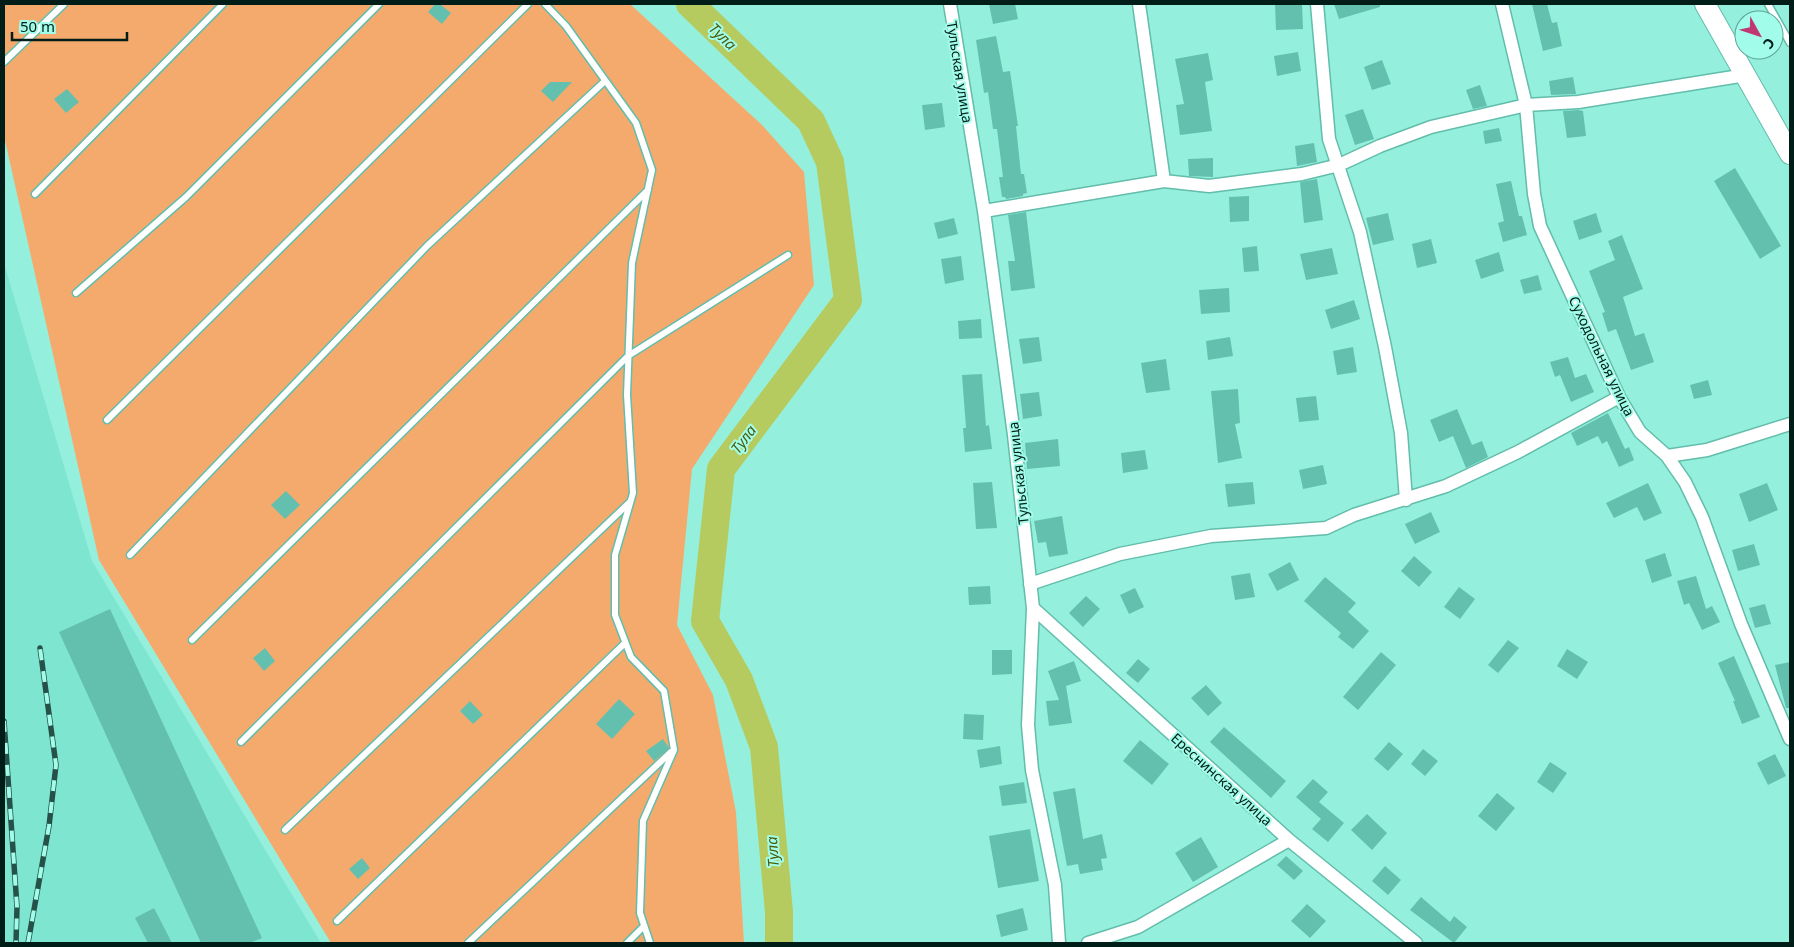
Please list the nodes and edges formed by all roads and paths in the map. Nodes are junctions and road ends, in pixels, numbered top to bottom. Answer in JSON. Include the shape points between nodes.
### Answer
{"nodes":[{"id":1,"x":64,"y":4,"type":"edge"},
{"id":2,"x":223,"y":4,"type":"edge"},
{"id":3,"x":378,"y":4,"type":"edge"},
{"id":4,"x":528,"y":4,"type":"edge"},
{"id":5,"x":546,"y":4,"type":"edge"},
{"id":6,"x":950,"y":4,"type":"edge"},
{"id":7,"x":1139,"y":4,"type":"edge"},
{"id":8,"x":1317,"y":4,"type":"edge"},
{"id":9,"x":1502,"y":4,"type":"edge"},
{"id":10,"x":1768,"y":4,"type":"edge"},
{"id":11,"x":1707,"y":5,"type":"edge"},
{"id":12,"x":1790,"y":43,"type":"edge"},
{"id":13,"x":4,"y":62,"type":"edge"},
{"id":14,"x":1746,"y":75,"type":"junction"},
{"id":15,"x":606,"y":80,"type":"junction"},
{"id":16,"x":1526,"y":105,"type":"junction"},
{"id":17,"x":1790,"y":154,"type":"edge"},
{"id":18,"x":1339,"y":166,"type":"junction"},
{"id":19,"x":1164,"y":181,"type":"junction"},
{"id":20,"x":648,"y":190,"type":"junction"},
{"id":21,"x":35,"y":194,"type":"dead end"},
{"id":22,"x":984,"y":211,"type":"junction"},
{"id":23,"x":788,"y":255,"type":"dead end"},
{"id":24,"x":76,"y":293,"type":"dead end"},
{"id":25,"x":628,"y":356,"type":"junction"},
{"id":26,"x":1620,"y":396,"type":"junction"},
{"id":27,"x":107,"y":420,"type":"dead end"},
{"id":28,"x":1790,"y":424,"type":"edge"},
{"id":29,"x":1667,"y":456,"type":"junction"},
{"id":30,"x":1406,"y":500,"type":"junction"},
{"id":31,"x":630,"y":502,"type":"junction"},
{"id":32,"x":130,"y":555,"type":"dead end"},
{"id":33,"x":1030,"y":584,"type":"junction"},
{"id":34,"x":1033,"y":608,"type":"junction"},
{"id":35,"x":192,"y":640,"type":"dead end"},
{"id":36,"x":626,"y":643,"type":"junction"},
{"id":37,"x":1790,"y":739,"type":"edge"},
{"id":38,"x":241,"y":742,"type":"dead end"},
{"id":39,"x":674,"y":750,"type":"junction"},
{"id":40,"x":285,"y":830,"type":"dead end"},
{"id":41,"x":1289,"y":840,"type":"junction"},
{"id":42,"x":337,"y":921,"type":"dead end"},
{"id":43,"x":644,"y":926,"type":"junction"},
{"id":44,"x":468,"y":943,"type":"edge"},
{"id":45,"x":627,"y":943,"type":"edge"},
{"id":46,"x":650,"y":943,"type":"edge"},
{"id":47,"x":1059,"y":943,"type":"edge"},
{"id":48,"x":1088,"y":943,"type":"edge"},
{"id":49,"x":1416,"y":943,"type":"edge"}],
"edges":[{"from":1,"to":13,"type":"lane"},
{"from":2,"to":21,"type":"lane"},
{"from":3,"to":24,"type":"lane","via":[[186,197]]},
{"from":4,"to":27,"type":"lane"},
{"from":5,"to":15,"type":"lane"},
{"from":6,"to":22,"type":"street","name":"Тульская улица"},
{"from":7,"to":19,"type":"street"},
{"from":8,"to":18,"type":"street","via":[[1329,139]]},
{"from":9,"to":16,"type":"street","name":"Суходольная улица"},
{"from":10,"to":12,"type":"lane"},
{"from":11,"to":14,"type":"main road"},
{"from":14,"to":16,"type":"street","via":[[1578,102]]},
{"from":14,"to":17,"type":"main road"},
{"from":15,"to":20,"type":"lane","via":[[636,123],[652,170]]},
{"from":15,"to":32,"type":"lane","via":[[427,246]]},
{"from":16,"to":18,"type":"street","via":[[1431,126]]},
{"from":16,"to":26,"type":"street","name":"Суходольная улица","via":[[1540,226]]},
{"from":18,"to":19,"type":"street","via":[[1210,186]]},
{"from":18,"to":30,"type":"street","via":[[1360,232],[1385,347],[1402,433]]},
{"from":19,"to":22,"type":"street"},
{"from":20,"to":25,"type":"lane","via":[[632,263]]},
{"from":20,"to":35,"type":"lane"},
{"from":22,"to":33,"type":"street","name":"Тульская улица"},
{"from":23,"to":25,"type":"lane"},
{"from":25,"to":31,"type":"lane","via":[[633,493]]},
{"from":25,"to":38,"type":"lane"},
{"from":26,"to":29,"type":"street","name":"Суходольная улица","via":[[1640,432]]},
{"from":26,"to":30,"type":"street","via":[[1518,452],[1446,486]]},
{"from":28,"to":29,"type":"street","via":[[1707,450]]},
{"from":29,"to":37,"type":"street","name":"Суходольная улица","via":[[1685,482],[1702,517]]},
{"from":30,"to":33,"type":"street","via":[[1326,528],[1211,536],[1120,554]]},
{"from":31,"to":36,"type":"lane","via":[[615,555],[616,615]]},
{"from":31,"to":40,"type":"lane"},
{"from":33,"to":34,"type":"street","name":"Тульская улица"},
{"from":34,"to":41,"type":"street","name":"Ереснинская улица"},
{"from":34,"to":47,"type":"street","name":"Тульская улица","via":[[1028,725],[1032,770],[1055,885]]},
{"from":36,"to":39,"type":"lane","via":[[631,657],[664,691]]},
{"from":36,"to":42,"type":"lane"},
{"from":39,"to":43,"type":"lane","via":[[643,821],[640,913]]},
{"from":39,"to":44,"type":"lane"},
{"from":41,"to":48,"type":"street","via":[[1138,927]]},
{"from":41,"to":49,"type":"street","name":"Ереснинская улица"},
{"from":43,"to":45,"type":"lane"},
{"from":43,"to":46,"type":"lane"}]}
